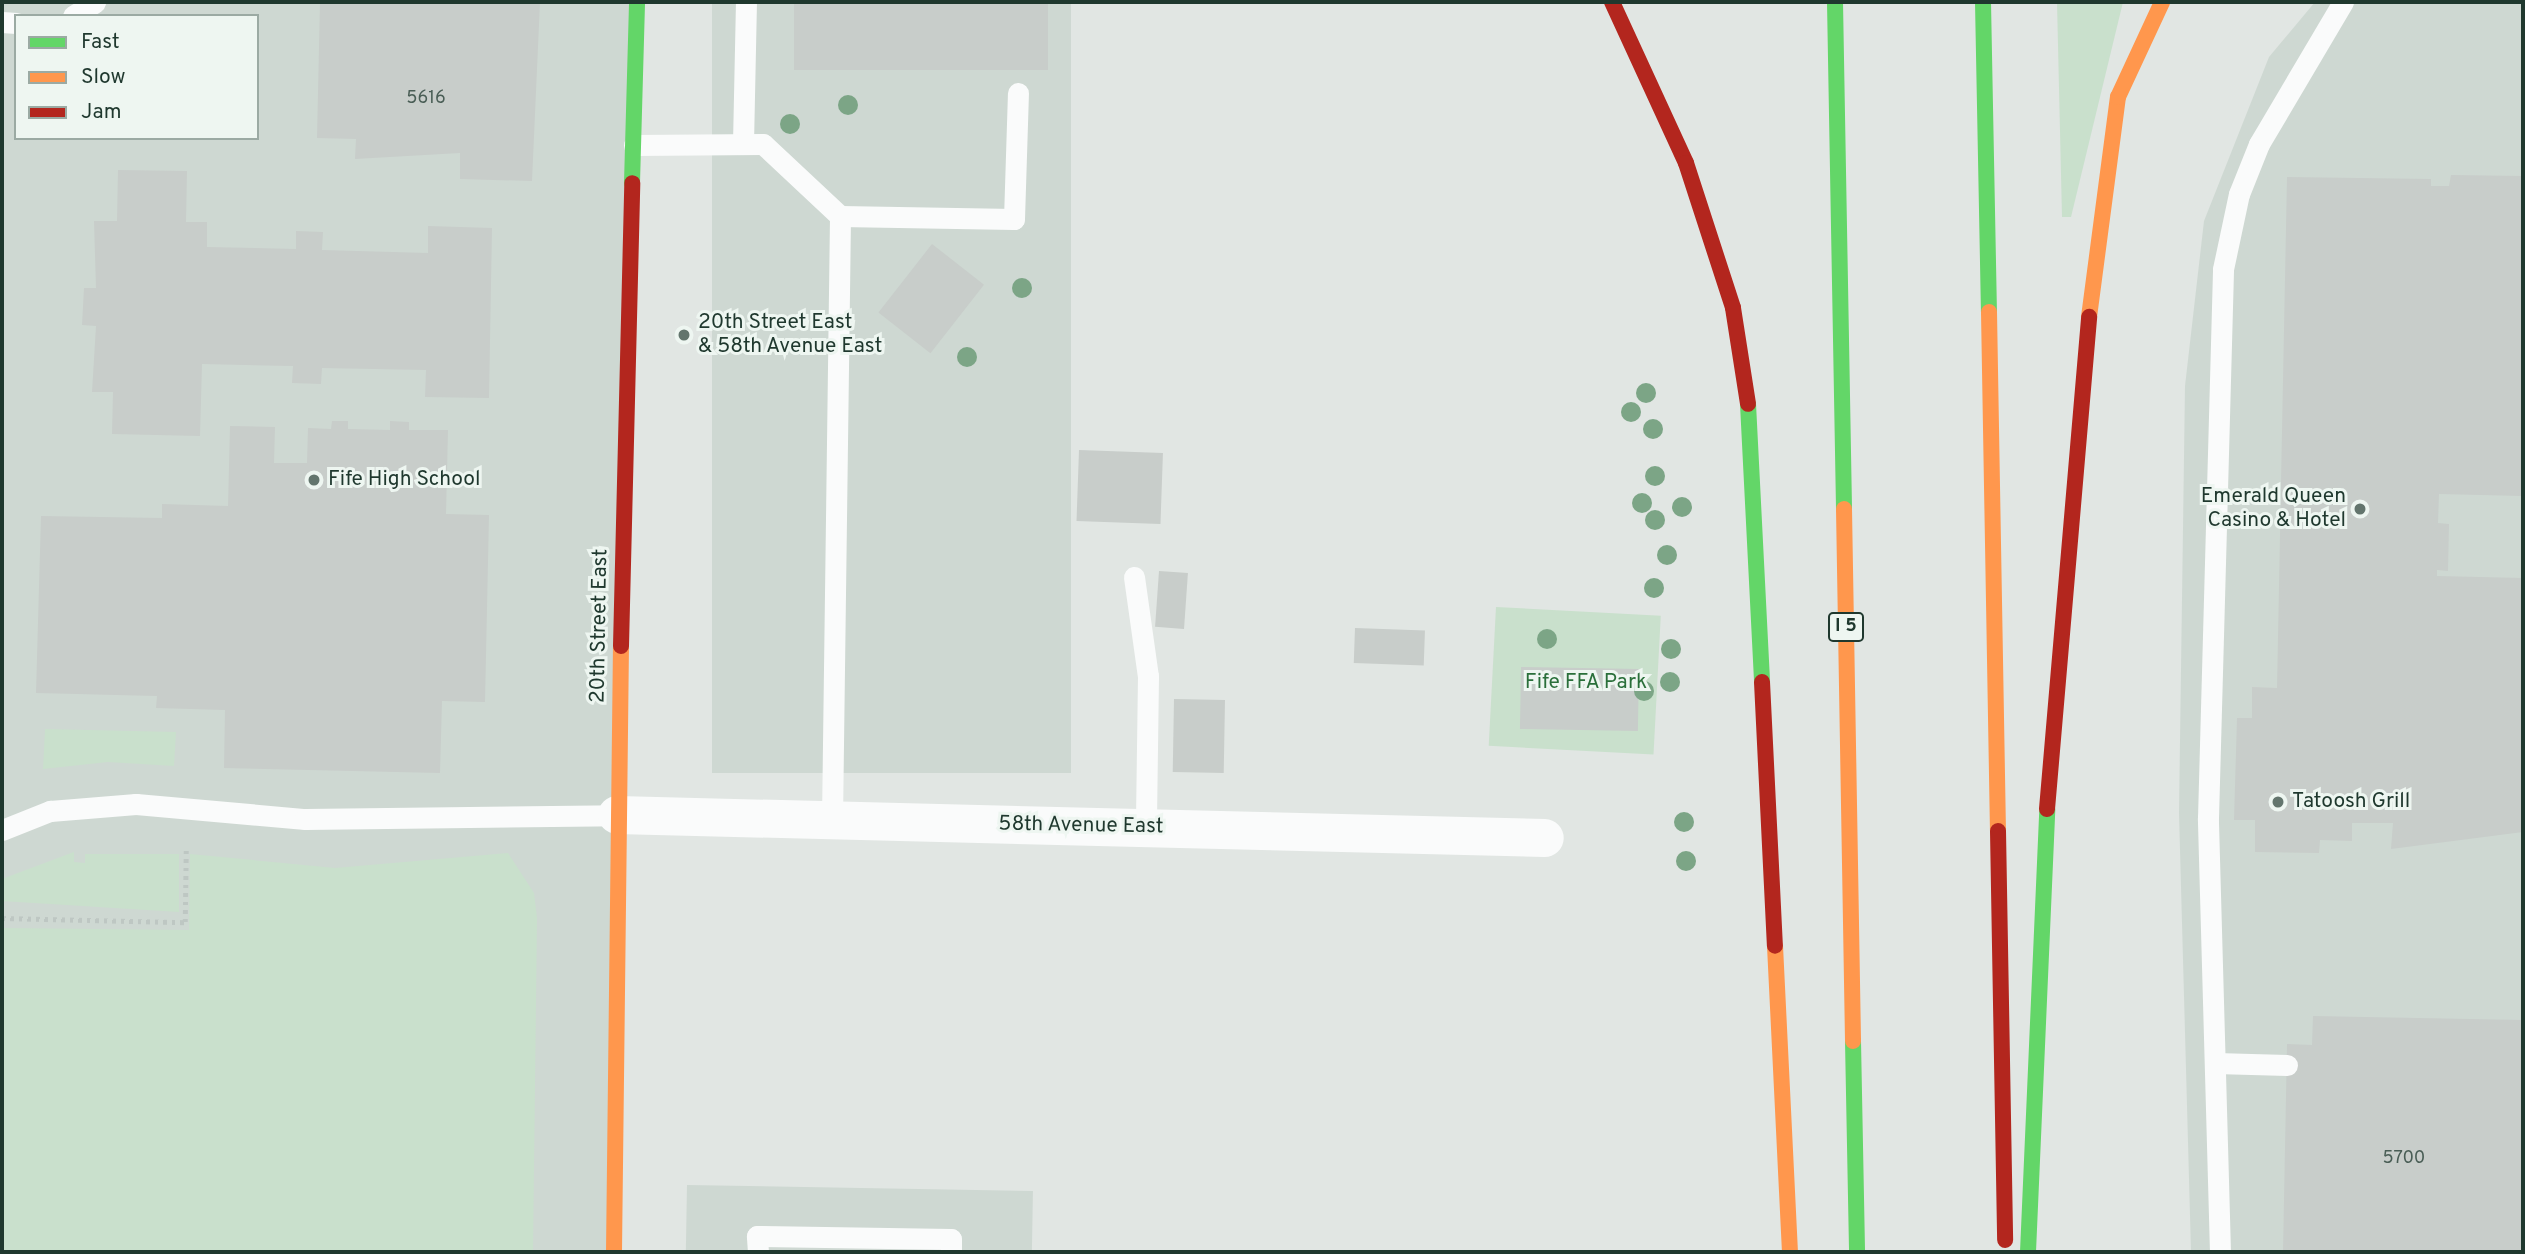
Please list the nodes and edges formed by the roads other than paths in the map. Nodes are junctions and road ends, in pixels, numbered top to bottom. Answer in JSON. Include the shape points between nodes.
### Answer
{"nodes":[{"id":1,"x":96,"y":2,"type":"edge"},
{"id":2,"x":637,"y":2,"type":"edge"},
{"id":3,"x":746,"y":2,"type":"edge"},
{"id":4,"x":1612,"y":2,"type":"edge"},
{"id":5,"x":1835,"y":2,"type":"edge"},
{"id":6,"x":1983,"y":2,"type":"edge"},
{"id":7,"x":2162,"y":2,"type":"edge"},
{"id":8,"x":2343,"y":2,"type":"edge"},
{"id":9,"x":74,"y":14,"type":"edge"},
{"id":10,"x":1018,"y":93,"type":"dead end"},
{"id":11,"x":743,"y":144,"type":"junction"},
{"id":12,"x":634,"y":145,"type":"junction"},
{"id":13,"x":841,"y":216,"type":"junction"},
{"id":14,"x":1134,"y":577,"type":"dead end"},
{"id":15,"x":617,"y":815,"type":"junction"},
{"id":16,"x":832,"y":820,"type":"junction"},
{"id":17,"x":1146,"y":828,"type":"junction"},
{"id":18,"x":2,"y":830,"type":"edge"},
{"id":19,"x":1545,"y":838,"type":"dead end"},
{"id":20,"x":2215,"y":1063,"type":"junction"},
{"id":21,"x":2287,"y":1065,"type":"dead end"},
{"id":22,"x":614,"y":1252,"type":"edge"},
{"id":23,"x":758,"y":1252,"type":"edge"},
{"id":24,"x":951,"y":1252,"type":"edge"},
{"id":25,"x":1790,"y":1252,"type":"edge"},
{"id":26,"x":1857,"y":1252,"type":"edge"},
{"id":27,"x":2005,"y":1252,"type":"edge"},
{"id":28,"x":2028,"y":1252,"type":"edge"},
{"id":29,"x":2220,"y":1252,"type":"edge"}],
"edges":[{"from":1,"to":9,"type":"lane"},
{"from":2,"to":12,"type":"main road","name":"20th Street East"},
{"from":3,"to":11,"type":"lane"},
{"from":4,"to":25,"type":"main road","via":[[1686,163],[1733,308],[1747,387]]},
{"from":5,"to":26,"type":"main road","number":"I 5"},
{"from":6,"to":27,"type":"main road"},
{"from":7,"to":28,"type":"main road","via":[[2118,97],[2091,289],[2048,793]]},
{"from":8,"to":20,"type":"lane","via":[[2259,144],[2239,194],[2223,269],[2208,818]]},
{"from":10,"to":13,"type":"lane","via":[[1014,219]]},
{"from":11,"to":12,"type":"lane"},
{"from":11,"to":13,"type":"lane","via":[[763,144]]},
{"from":12,"to":15,"type":"main road","name":"20th Street East"},
{"from":13,"to":16,"type":"lane"},
{"from":14,"to":17,"type":"lane","via":[[1149,676]]},
{"from":15,"to":16,"type":"street","name":"58th Avenue East"},
{"from":15,"to":18,"type":"lane","via":[[305,819],[136,804],[50,811]]},
{"from":15,"to":22,"type":"main road","name":"20th Street East"},
{"from":16,"to":17,"type":"street","name":"58th Avenue East"},
{"from":17,"to":19,"type":"street","name":"58th Avenue East"},
{"from":20,"to":21,"type":"lane"},
{"from":20,"to":29,"type":"lane"},
{"from":23,"to":24,"type":"lane","via":[[757,1236],[951,1238]]}]}
